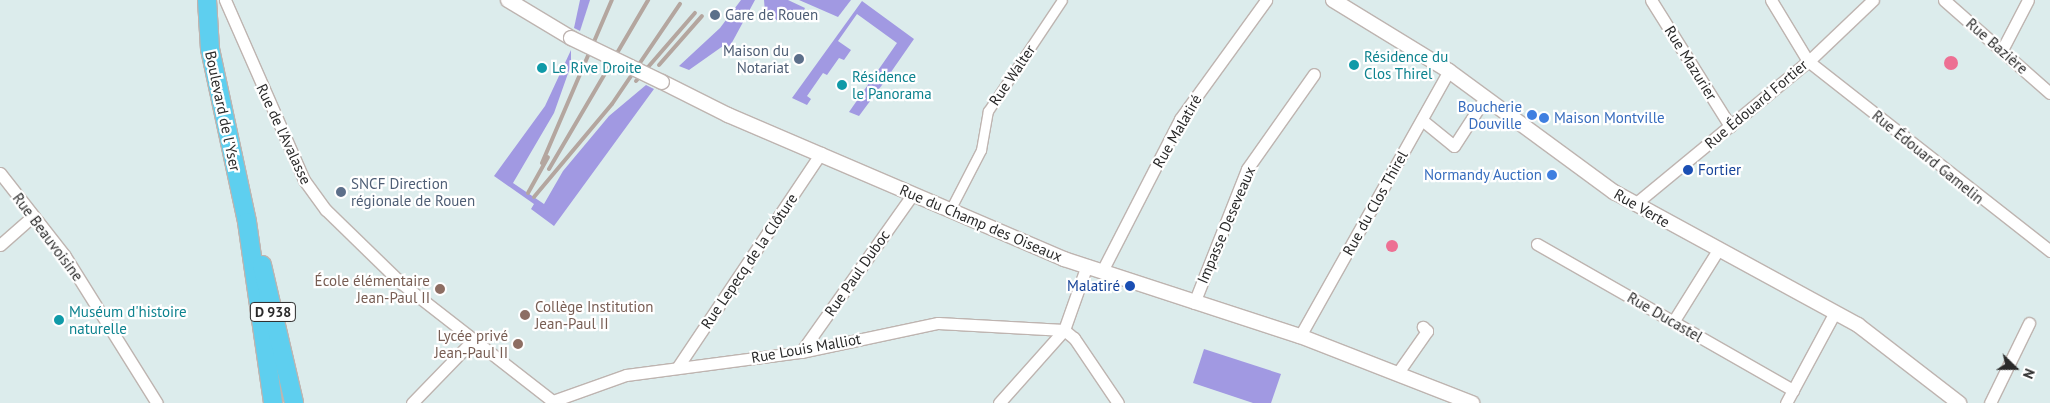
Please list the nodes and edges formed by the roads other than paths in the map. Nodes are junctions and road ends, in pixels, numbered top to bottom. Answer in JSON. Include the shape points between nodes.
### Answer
{"nodes":[{"id":1,"x":207,"y":0,"type":"edge"},
{"id":2,"x":224,"y":0,"type":"edge"},
{"id":3,"x":508,"y":0,"type":"edge"},
{"id":4,"x":1062,"y":0,"type":"edge"},
{"id":5,"x":1266,"y":0,"type":"edge"},
{"id":6,"x":1333,"y":0,"type":"edge"},
{"id":7,"x":1651,"y":0,"type":"edge"},
{"id":8,"x":1771,"y":0,"type":"edge"},
{"id":9,"x":1873,"y":0,"type":"edge"},
{"id":10,"x":1944,"y":0,"type":"edge"},
{"id":11,"x":2028,"y":0,"type":"edge"},
{"id":12,"x":2002,"y":50,"type":"junction"},
{"id":13,"x":1808,"y":61,"type":"junction"},
{"id":14,"x":1449,"y":71,"type":"junction"},
{"id":15,"x":1314,"y":74,"type":"dead end"},
{"id":16,"x":2050,"y":93,"type":"edge"},
{"id":17,"x":1485,"y":98,"type":"junction"},
{"id":18,"x":1422,"y":120,"type":"junction"},
{"id":19,"x":1730,"y":126,"type":"junction"},
{"id":20,"x":821,"y":153,"type":"junction"},
{"id":21,"x":0,"y":173,"type":"edge"},
{"id":22,"x":913,"y":194,"type":"junction"},
{"id":23,"x":1634,"y":204,"type":"junction"},
{"id":24,"x":950,"y":210,"type":"junction"},
{"id":25,"x":34,"y":216,"type":"junction"},
{"id":26,"x":247,"y":222,"type":"junction"},
{"id":27,"x":1537,"y":244,"type":"dead end"},
{"id":28,"x":0,"y":245,"type":"edge"},
{"id":29,"x":1718,"y":250,"type":"junction"},
{"id":30,"x":2050,"y":251,"type":"edge"},
{"id":31,"x":1087,"y":265,"type":"junction"},
{"id":32,"x":1102,"y":270,"type":"junction"},
{"id":33,"x":1194,"y":303,"type":"junction"},
{"id":34,"x":1834,"y":314,"type":"junction"},
{"id":35,"x":1673,"y":322,"type":"junction"},
{"id":36,"x":2028,"y":323,"type":"dead end"},
{"id":37,"x":1423,"y":327,"type":"dead end"},
{"id":38,"x":1064,"y":330,"type":"junction"},
{"id":39,"x":1300,"y":336,"type":"junction"},
{"id":40,"x":472,"y":341,"type":"junction"},
{"id":41,"x":801,"y":352,"type":"junction"},
{"id":42,"x":677,"y":368,"type":"junction"},
{"id":43,"x":1399,"y":371,"type":"junction"},
{"id":44,"x":1793,"y":390,"type":"junction"},
{"id":45,"x":554,"y":402,"type":"edge"},
{"id":46,"x":157,"y":403,"type":"edge"},
{"id":47,"x":273,"y":403,"type":"edge"},
{"id":48,"x":294,"y":403,"type":"edge"},
{"id":49,"x":412,"y":403,"type":"edge"},
{"id":50,"x":999,"y":403,"type":"edge"},
{"id":51,"x":1118,"y":403,"type":"edge"},
{"id":52,"x":1472,"y":403,"type":"edge"},
{"id":53,"x":1786,"y":403,"type":"edge"},
{"id":54,"x":1959,"y":403,"type":"edge"},
{"id":55,"x":1990,"y":403,"type":"edge"}],
"edges":[{"from":1,"to":26,"type":"main road","name":"Boulevard de l'Yser","number":"D 938","via":[[210,50]]},
{"from":2,"to":40,"type":"street","name":"Rue de l'Avalasse","via":[[304,180],[326,210],[381,266]]},
{"from":3,"to":20,"type":"street","name":"Rue du Champ des Oiseaux","bridge":true,"via":[[571,38]]},
{"from":4,"to":24,"type":"street","name":"Rue Walter","via":[[988,111],[981,150]]},
{"from":5,"to":32,"type":"street","name":"Rue Malatiré","via":[[1180,119]]},
{"from":6,"to":14,"type":"street","name":"Rue Verte"},
{"from":7,"to":19,"type":"street","name":"Rue Mazurier"},
{"from":8,"to":13,"type":"street"},
{"from":9,"to":13,"type":"street","name":"Rue Édouard Fortier"},
{"from":10,"to":12,"type":"street","name":"Rue Bazière"},
{"from":11,"to":12,"type":"street"},
{"from":12,"to":16,"type":"street","name":"Rue Bazière"},
{"from":13,"to":19,"type":"street","name":"Rue Édouard Fortier"},
{"from":13,"to":30,"type":"street","name":"Rue Édouard Gamelin"},
{"from":14,"to":17,"type":"street","name":"Rue Verte"},
{"from":14,"to":18,"type":"street","name":"Rue du Clos Thirel"},
{"from":15,"to":33,"type":"street","name":"Impasse Deseveaux","via":[[1247,169]]},
{"from":17,"to":18,"type":"street","via":[[1454,146]]},
{"from":17,"to":23,"type":"street","name":"Rue Verte","via":[[1565,160]]},
{"from":18,"to":39,"type":"street","name":"Rue du Clos Thirel"},
{"from":19,"to":23,"type":"street","name":"Rue Édouard Fortier"},
{"from":20,"to":22,"type":"street","name":"Rue du Champ des Oiseaux"},
{"from":20,"to":42,"type":"street","name":"Rue Lepecq de la Clôture"},
{"from":21,"to":25,"type":"street","name":"Rue Beauvoisine"},
{"from":22,"to":24,"type":"street","name":"Rue du Champ des Oiseaux"},
{"from":22,"to":41,"type":"street","name":"Rue Paul Duboc"},
{"from":23,"to":29,"type":"street","name":"Rue Verte"},
{"from":24,"to":31,"type":"street","name":"Rue du Champ des Oiseaux"},
{"from":25,"to":28,"type":"street"},
{"from":25,"to":46,"type":"street","name":"Rue Beauvoisine","via":[[70,263]]},
{"from":26,"to":47,"type":"main road","name":"Boulevard de l'Yser","number":"D 938"},
{"from":26,"to":48,"type":"main road","name":"Boulevard de l'Yser","number":"D 938","via":[[264,271]]},
{"from":27,"to":35,"type":"street","name":"Rue Ducastel"},
{"from":29,"to":34,"type":"street","name":"Rue Verte"},
{"from":29,"to":35,"type":"street"},
{"from":31,"to":32,"type":"street","name":"Rue du Champ des Oiseaux"},
{"from":31,"to":38,"type":"street"},
{"from":32,"to":33,"type":"street","name":"Rue du Champ des Oiseaux"},
{"from":33,"to":39,"type":"street","name":"Rue du Champ des Oiseaux"},
{"from":34,"to":44,"type":"street"},
{"from":34,"to":54,"type":"street","name":"Rue Verte","via":[[1886,344]]},
{"from":35,"to":44,"type":"street","name":"Rue Ducastel"},
{"from":36,"to":55,"type":"street"},
{"from":37,"to":43,"type":"street","via":[[1427,331]]},
{"from":38,"to":41,"type":"street","name":"Rue Louis Malliot","via":[[938,323]]},
{"from":38,"to":50,"type":"street"},
{"from":38,"to":51,"type":"street"},
{"from":39,"to":43,"type":"street","name":"Rue du Champ des Oiseaux"},
{"from":40,"to":45,"type":"street","name":"Rue de l'Avalasse"},
{"from":40,"to":49,"type":"street"},
{"from":41,"to":42,"type":"street","name":"Rue Louis Malliot"},
{"from":42,"to":45,"type":"street","name":"Rue Louis Malliot","via":[[626,375]]},
{"from":43,"to":52,"type":"street","name":"Rue du Champ des Oiseaux"},
{"from":44,"to":53,"type":"street"}]}
